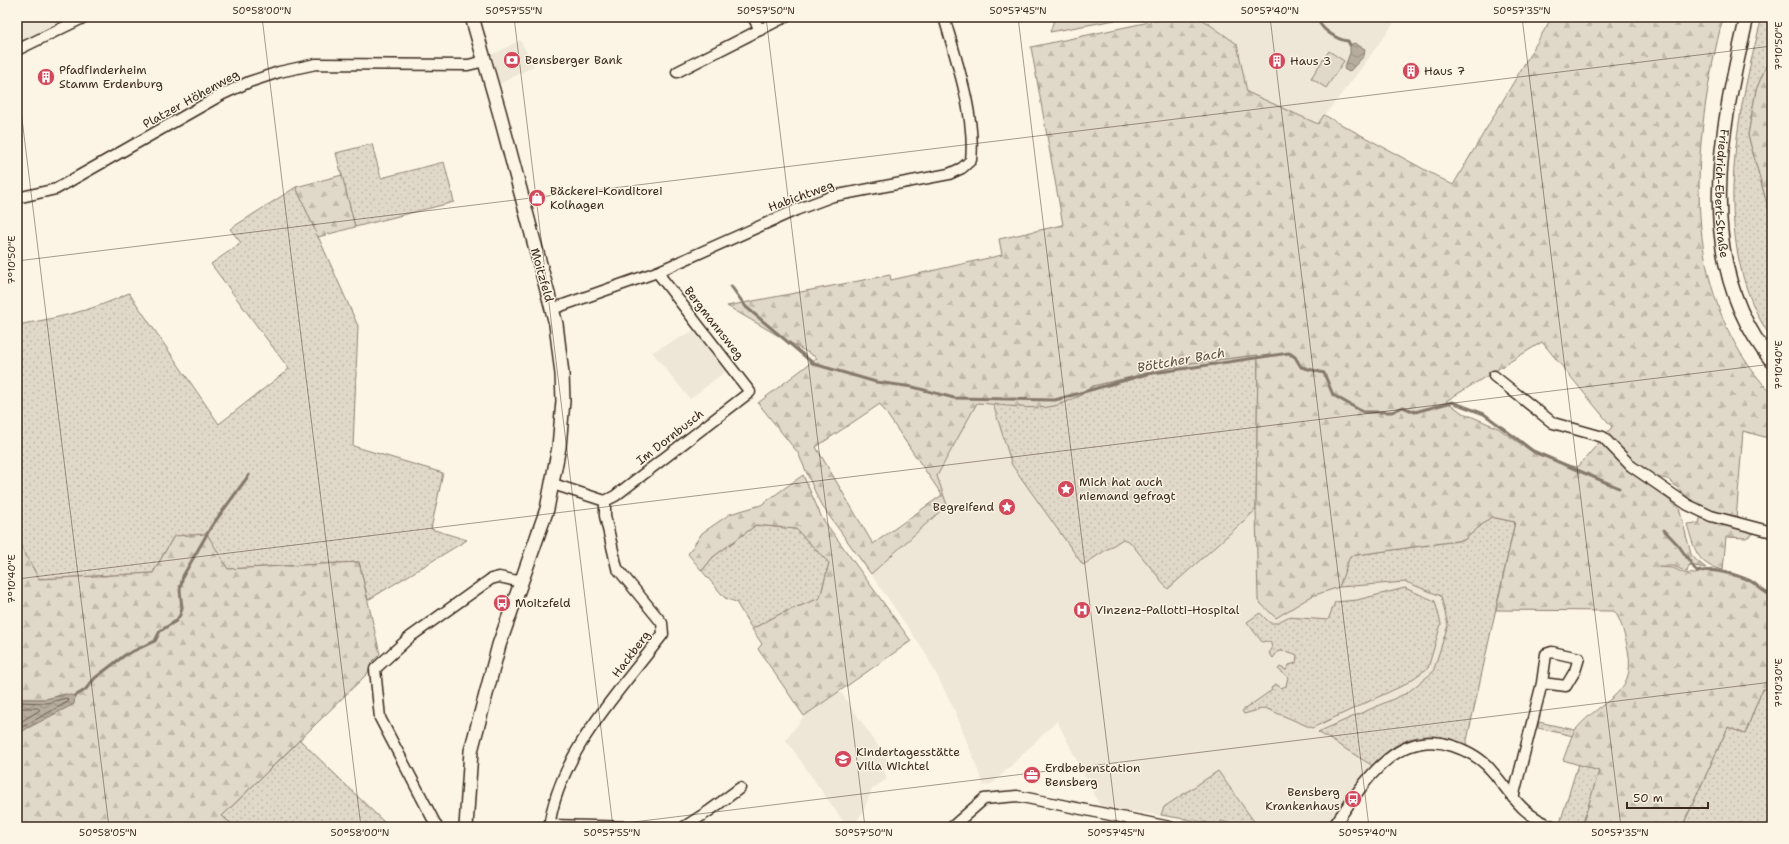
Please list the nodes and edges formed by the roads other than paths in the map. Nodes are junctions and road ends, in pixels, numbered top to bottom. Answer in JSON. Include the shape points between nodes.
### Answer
{"nodes":[{"id":1,"x":84,"y":17,"type":"edge"},
{"id":2,"x":472,"y":17,"type":"edge"},
{"id":3,"x":753,"y":17,"type":"edge"},
{"id":4,"x":785,"y":17,"type":"edge"},
{"id":5,"x":944,"y":17,"type":"edge"},
{"id":6,"x":1747,"y":17,"type":"edge"},
{"id":7,"x":760,"y":30,"type":"junction"},
{"id":8,"x":17,"y":50,"type":"edge"},
{"id":9,"x":485,"y":61,"type":"junction"},
{"id":10,"x":677,"y":72,"type":"dead end"},
{"id":11,"x":17,"y":198,"type":"edge"},
{"id":12,"x":656,"y":272,"type":"junction"},
{"id":13,"x":552,"y":309,"type":"junction"},
{"id":14,"x":1772,"y":361,"type":"edge"},
{"id":15,"x":1494,"y":376,"type":"dead end"},
{"id":16,"x":750,"y":392,"type":"joint"},
{"id":17,"x":553,"y":484,"type":"junction"},
{"id":18,"x":604,"y":501,"type":"junction"},
{"id":19,"x":1772,"y":532,"type":"edge"},
{"id":20,"x":522,"y":582,"type":"junction"},
{"id":21,"x":1542,"y":682,"type":"dead end"},
{"id":22,"x":740,"y":788,"type":"dead end"},
{"id":23,"x":1513,"y":798,"type":"junction"},
{"id":24,"x":549,"y":826,"type":"edge"},
{"id":25,"x":437,"y":827,"type":"edge"},
{"id":26,"x":466,"y":827,"type":"edge"},
{"id":27,"x":636,"y":827,"type":"edge"},
{"id":28,"x":684,"y":827,"type":"edge"},
{"id":29,"x":952,"y":827,"type":"edge"},
{"id":30,"x":1170,"y":827,"type":"edge"},
{"id":31,"x":1333,"y":827,"type":"edge"},
{"id":32,"x":1555,"y":827,"type":"edge"}],
"edges":[{"from":1,"to":8,"type":"street"},
{"from":2,"to":9,"type":"main road","name":"Moitzfeld"},
{"from":3,"to":7,"type":"street"},
{"from":4,"to":7,"type":"street"},
{"from":5,"to":12,"type":"street","name":"Habichtweg","via":[[961,78],[973,144],[971,160],[962,168],[949,174],[833,196]]},
{"from":6,"to":14,"type":"main road","name":"Friedrich-Ebert-Straße","via":[[1724,133],[1719,192],[1721,223],[1727,267],[1738,302],[1752,332]]},
{"from":7,"to":10,"type":"street"},
{"from":9,"to":11,"type":"street","name":"Platzer Höhenweg","via":[[468,65],[316,64],[279,72],[223,94],[56,189]]},
{"from":9,"to":13,"type":"main road","name":"Moitzfeld"},
{"from":12,"to":13,"type":"street","name":"Habichtweg"},
{"from":12,"to":16,"type":"street","name":"Bergmannsweg"},
{"from":13,"to":17,"type":"main road","name":"Moitzfeld","via":[[558,341],[563,401]]},
{"from":15,"to":19,"type":"street","via":[[1553,423],[1603,437],[1631,466],[1688,505],[1711,516]]},
{"from":16,"to":18,"type":"street","name":"Im Dornbusch","via":[[615,496]]},
{"from":17,"to":18,"type":"street"},
{"from":17,"to":20,"type":"main road","name":"Moitzfeld"},
{"from":18,"to":24,"type":"street","name":"Hackberg","via":[[617,568],[662,623],[663,634],[570,760],[555,796]]},
{"from":20,"to":25,"type":"street","via":[[499,577],[491,579],[410,637],[374,669],[380,718]]},
{"from":20,"to":26,"type":"main road","name":"Moitzfeld","via":[[499,645],[471,751]]},
{"from":21,"to":23,"type":"street"},
{"from":22,"to":28,"type":"street"},
{"from":23,"to":31,"type":"street","via":[[1490,769],[1467,750],[1439,742],[1417,743],[1386,758]]},
{"from":23,"to":32,"type":"street","via":[[1536,819]]},
{"from":24,"to":27,"type":"street"},
{"from":29,"to":30,"type":"street","via":[[984,799],[1017,796]]}]}
